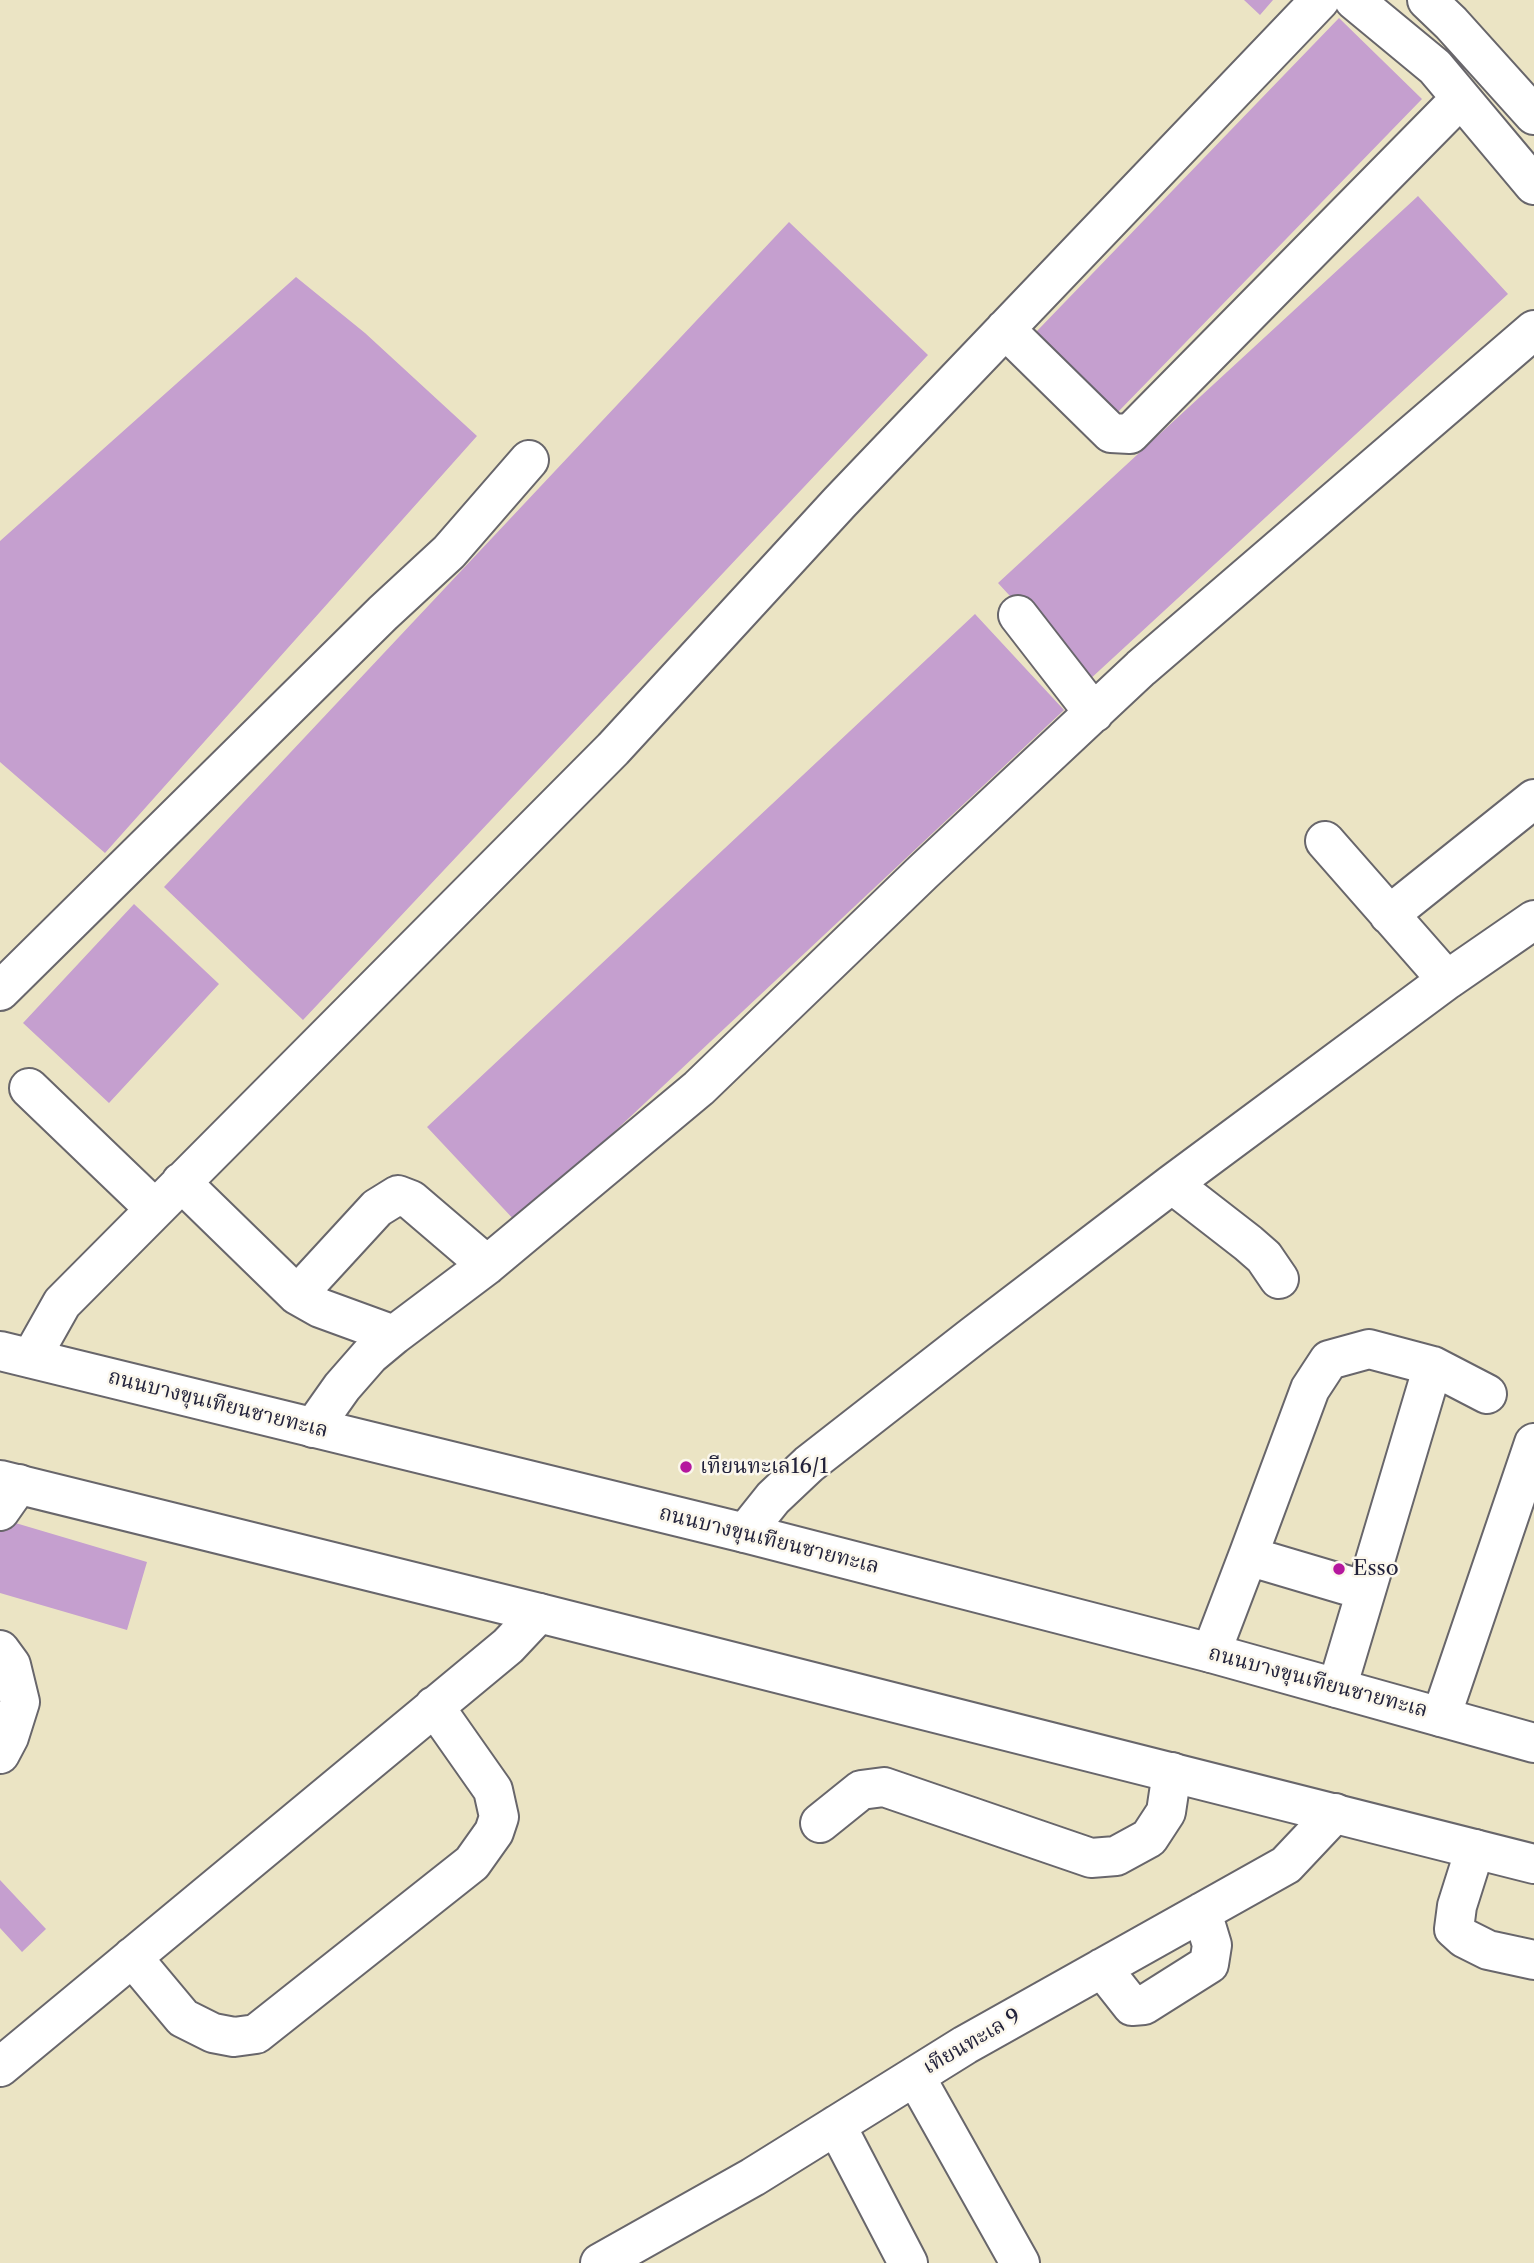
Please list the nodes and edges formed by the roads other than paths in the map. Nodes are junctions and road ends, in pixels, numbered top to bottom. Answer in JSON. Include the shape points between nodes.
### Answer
{"nodes":[{"id":1,"x":1320,"y":0,"type":"edge"},
{"id":2,"x":1354,"y":0,"type":"edge"},
{"id":3,"x":1447,"y":8,"type":"edge"},
{"id":4,"x":1460,"y":99,"type":"junction"},
{"id":5,"x":1534,"y":115,"type":"edge"},
{"id":6,"x":1534,"y":185,"type":"edge"},
{"id":7,"x":1005,"y":329,"type":"junction"},
{"id":8,"x":1534,"y":330,"type":"edge"},
{"id":9,"x":529,"y":460,"type":"dead end"},
{"id":10,"x":1018,"y":615,"type":"dead end"},
{"id":11,"x":1094,"y":713,"type":"junction"},
{"id":12,"x":1534,"y":799,"type":"edge"},
{"id":13,"x":1325,"y":841,"type":"dead end"},
{"id":14,"x":1389,"y":915,"type":"junction"},
{"id":15,"x":1534,"y":920,"type":"edge"},
{"id":16,"x":1447,"y":980,"type":"junction"},
{"id":17,"x":0,"y":991,"type":"edge"},
{"id":18,"x":29,"y":1088,"type":"dead end"},
{"id":19,"x":181,"y":1182,"type":"junction"},
{"id":20,"x":1172,"y":1184,"type":"junction"},
{"id":21,"x":155,"y":1209,"type":"junction"},
{"id":22,"x":487,"y":1265,"type":"junction"},
{"id":23,"x":1279,"y":1279,"type":"dead end"},
{"id":24,"x":297,"y":1295,"type":"junction"},
{"id":25,"x":394,"y":1335,"type":"junction"},
{"id":26,"x":16,"y":1354,"type":"edge"},
{"id":27,"x":1433,"y":1366,"type":"junction"},
{"id":28,"x":1487,"y":1395,"type":"dead end"},
{"id":29,"x":313,"y":1428,"type":"junction"},
{"id":30,"x":1534,"y":1443,"type":"edge"},
{"id":31,"x":6,"y":1492,"type":"edge"},
{"id":32,"x":745,"y":1533,"type":"junction"},
{"id":33,"x":1248,"y":1556,"type":"junction"},
{"id":34,"x":1366,"y":1591,"type":"junction"},
{"id":35,"x":539,"y":1613,"type":"junction"},
{"id":36,"x":0,"y":1650,"type":"edge"},
{"id":37,"x":1211,"y":1653,"type":"junction"},
{"id":38,"x":1337,"y":1688,"type":"junction"},
{"id":39,"x":434,"y":1706,"type":"junction"},
{"id":40,"x":1441,"y":1717,"type":"junction"},
{"id":41,"x":1534,"y":1743,"type":"edge"},
{"id":42,"x":0,"y":1754,"type":"edge"},
{"id":43,"x":1172,"y":1772,"type":"junction"},
{"id":44,"x":1335,"y":1813,"type":"junction"},
{"id":45,"x":820,"y":1823,"type":"dead end"},
{"id":46,"x":1475,"y":1849,"type":"junction"},
{"id":47,"x":1534,"y":1864,"type":"edge"},
{"id":48,"x":1202,"y":1912,"type":"junction"},
{"id":49,"x":132,"y":1956,"type":"junction"},
{"id":50,"x":1534,"y":1960,"type":"edge"},
{"id":51,"x":1102,"y":1968,"type":"junction"},
{"id":52,"x":0,"y":2067,"type":"edge"},
{"id":53,"x":915,"y":2076,"type":"junction"},
{"id":54,"x":836,"y":2125,"type":"junction"},
{"id":55,"x":600,"y":2263,"type":"edge"},
{"id":56,"x":908,"y":2263,"type":"edge"},
{"id":57,"x":1020,"y":2263,"type":"edge"}],
"edges":[{"from":1,"to":7,"type":"main road"},
{"from":2,"to":4,"type":"main road","via":[[1435,67]]},
{"from":3,"to":5,"type":"main road"},
{"from":4,"to":6,"type":"main road"},
{"from":4,"to":7,"type":"main road","via":[[1130,434],[1111,433]]},
{"from":7,"to":19,"type":"main road","via":[[613,749]]},
{"from":8,"to":11,"type":"main road"},
{"from":9,"to":17,"type":"main road","via":[[449,552]]},
{"from":10,"to":11,"type":"main road"},
{"from":11,"to":22,"type":"main road","via":[[699,1088]]},
{"from":12,"to":14,"type":"main road"},
{"from":13,"to":14,"type":"main road"},
{"from":14,"to":16,"type":"main road"},
{"from":15,"to":16,"type":"main road"},
{"from":16,"to":20,"type":"main road"},
{"from":18,"to":21,"type":"main road"},
{"from":19,"to":21,"type":"main road"},
{"from":19,"to":24,"type":"main road"},
{"from":20,"to":23,"type":"main road","via":[[1248,1243]]},
{"from":20,"to":32,"type":"main road","via":[[809,1464]]},
{"from":21,"to":26,"type":"main road"},
{"from":22,"to":24,"type":"main road","via":[[411,1200],[398,1195],[377,1208]]},
{"from":22,"to":25,"type":"main road"},
{"from":24,"to":25,"type":"main road"},
{"from":25,"to":29,"type":"main road","via":[[342,1387]]},
{"from":26,"to":29,"type":"main road","name":"ถนนบางขุนเทียนชายทะเล"},
{"from":27,"to":28,"type":"main road"},
{"from":27,"to":33,"type":"main road","via":[[1369,1349],[1329,1360],[1310,1390]]},
{"from":27,"to":34,"type":"main road"},
{"from":29,"to":32,"type":"main road","name":"ถนนบางขุนเทียนชายทะเล"},
{"from":30,"to":40,"type":"main road"},
{"from":31,"to":35,"type":"main road"},
{"from":32,"to":37,"type":"main road","name":"ถนนบางขุนเทียนชายทะเล"},
{"from":33,"to":34,"type":"main road"},
{"from":33,"to":37,"type":"main road"},
{"from":34,"to":38,"type":"main road"},
{"from":35,"to":39,"type":"main road","via":[[509,1646]]},
{"from":35,"to":43,"type":"main road"},
{"from":36,"to":42,"type":"main road","via":[[11,1665],[20,1702]]},
{"from":37,"to":38,"type":"main road","name":"ถนนบางขุนเทียนชายทะเล"},
{"from":38,"to":40,"type":"main road","name":"ถนนบางขุนเทียนชายทะเล"},
{"from":39,"to":49,"type":"main road"},
{"from":39,"to":49,"type":"main road","via":[[493,1790],[499,1817],[472,1863],[256,2034],[234,2037],[213,2033],[183,2018]]},
{"from":40,"to":41,"type":"main road","name":"ถนนบางขุนเทียนชายทะเล"},
{"from":43,"to":44,"type":"main road"},
{"from":43,"to":45,"type":"main road","via":[[1166,1812],[1149,1838],[1116,1856],[1091,1858],[884,1787],[861,1790]]},
{"from":44,"to":46,"type":"main road"},
{"from":44,"to":48,"type":"main road","name":"เทียนทะเล 9","via":[[1286,1865]]},
{"from":46,"to":47,"type":"main road"},
{"from":46,"to":50,"type":"main road","via":[[1454,1929],[1488,1950]]},
{"from":48,"to":51,"type":"main road","name":"เทียนทะเล 9"},
{"from":48,"to":51,"type":"main road","via":[[1212,1945],[1209,1964],[1144,2006],[1132,2006]]},
{"from":49,"to":52,"type":"main road"},
{"from":51,"to":53,"type":"main road","name":"เทียนทะเล 9"},
{"from":53,"to":54,"type":"main road","name":"เทียนทะเล 9"},
{"from":53,"to":57,"type":"main road"},
{"from":54,"to":55,"type":"main road","name":"เทียนทะเล 9"},
{"from":54,"to":56,"type":"main road"}]}
